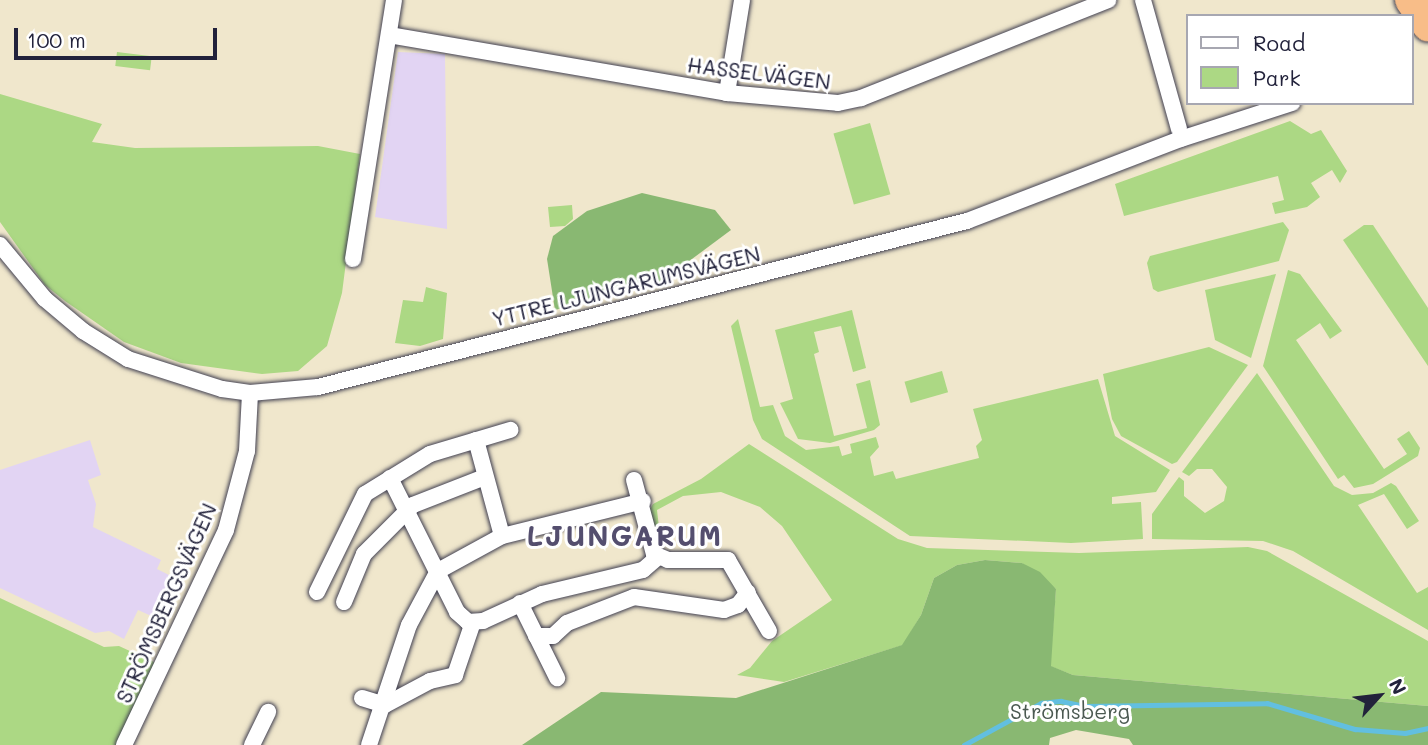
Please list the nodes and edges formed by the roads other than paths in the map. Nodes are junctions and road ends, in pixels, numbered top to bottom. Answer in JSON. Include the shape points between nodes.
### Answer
{"nodes":[{"id":1,"x":394,"y":0,"type":"edge"},
{"id":2,"x":742,"y":0,"type":"edge"},
{"id":3,"x":1108,"y":0,"type":"edge"},
{"id":4,"x":1143,"y":0,"type":"edge"},
{"id":5,"x":1410,"y":0,"type":"edge"},
{"id":6,"x":1428,"y":27,"type":"edge"},
{"id":7,"x":389,"y":35,"type":"junction"},
{"id":8,"x":727,"y":93,"type":"junction"},
{"id":9,"x":1286,"y":105,"type":"edge"},
{"id":10,"x":1178,"y":129,"type":"dead end"},
{"id":11,"x":0,"y":245,"type":"edge"},
{"id":12,"x":353,"y":259,"type":"dead end"},
{"id":13,"x":250,"y":393,"type":"junction"},
{"id":14,"x":510,"y":430,"type":"dead end"},
{"id":15,"x":476,"y":440,"type":"junction"},
{"id":16,"x":485,"y":477,"type":"junction"},
{"id":17,"x":390,"y":478,"type":"junction"},
{"id":18,"x":634,"y":480,"type":"dead end"},
{"id":19,"x":643,"y":501,"type":"junction"},
{"id":20,"x":408,"y":513,"type":"junction"},
{"id":21,"x":502,"y":536,"type":"junction"},
{"id":22,"x":658,"y":557,"type":"junction"},
{"id":23,"x":643,"y":570,"type":"junction"},
{"id":24,"x":438,"y":571,"type":"junction"},
{"id":25,"x":317,"y":592,"type":"dead end"},
{"id":26,"x":748,"y":592,"type":"junction"},
{"id":27,"x":643,"y":596,"type":"junction"},
{"id":28,"x":344,"y":602,"type":"dead end"},
{"id":29,"x":520,"y":603,"type":"junction"},
{"id":30,"x":473,"y":622,"type":"junction"},
{"id":31,"x":769,"y":631,"type":"dead end"},
{"id":32,"x":536,"y":636,"type":"junction"},
{"id":33,"x":557,"y":678,"type":"dead end"},
{"id":34,"x":362,"y":698,"type":"dead end"},
{"id":35,"x":385,"y":705,"type":"junction"},
{"id":36,"x":268,"y":712,"type":"dead end"},
{"id":37,"x":124,"y":745,"type":"edge"},
{"id":38,"x":252,"y":745,"type":"edge"},
{"id":39,"x":369,"y":745,"type":"edge"}],
"edges":[{"from":1,"to":7,"type":"street"},
{"from":2,"to":8,"type":"street"},
{"from":3,"to":8,"type":"street","name":"HASSELVÄGEN","via":[[861,99],[817,104]]},
{"from":4,"to":10,"type":"street"},
{"from":5,"to":6,"type":"highway"},
{"from":7,"to":8,"type":"street","name":"HASSELVÄGEN"},
{"from":7,"to":12,"type":"street"},
{"from":9,"to":13,"type":"street","name":"YTTRE LJUNGARUMSVÄGEN","via":[[1181,139],[967,221],[318,387]]},
{"from":11,"to":13,"type":"street","name":"YTTRE LJUNGARUMSVÄGEN","via":[[45,299],[83,331],[128,359],[188,382]]},
{"from":13,"to":37,"type":"street","name":"STRÖMSBERGSVÄGEN","via":[[247,452],[226,530]]},
{"from":14,"to":15,"type":"street"},
{"from":15,"to":16,"type":"street"},
{"from":15,"to":17,"type":"street","via":[[419,458]]},
{"from":16,"to":20,"type":"street","via":[[422,499]]},
{"from":16,"to":21,"type":"street"},
{"from":17,"to":20,"type":"street"},
{"from":17,"to":25,"type":"street","via":[[358,502]]},
{"from":18,"to":19,"type":"street"},
{"from":19,"to":21,"type":"street"},
{"from":19,"to":22,"type":"street"},
{"from":20,"to":24,"type":"street"},
{"from":20,"to":28,"type":"street","via":[[364,554]]},
{"from":21,"to":24,"type":"street"},
{"from":22,"to":23,"type":"street"},
{"from":22,"to":26,"type":"street","via":[[728,560]]},
{"from":23,"to":27,"type":"street"},
{"from":23,"to":29,"type":"street"},
{"from":24,"to":30,"type":"street","via":[[457,612]]},
{"from":24,"to":35,"type":"street","via":[[409,625]]},
{"from":26,"to":27,"type":"street","via":[[738,605],[724,610]]},
{"from":26,"to":31,"type":"street"},
{"from":27,"to":32,"type":"street","via":[[591,612],[552,636]]},
{"from":29,"to":30,"type":"street"},
{"from":29,"to":32,"type":"street"},
{"from":30,"to":35,"type":"street","via":[[455,675],[430,681]]},
{"from":32,"to":33,"type":"street"},
{"from":34,"to":35,"type":"street"},
{"from":35,"to":39,"type":"street"},
{"from":36,"to":38,"type":"street"}]}
